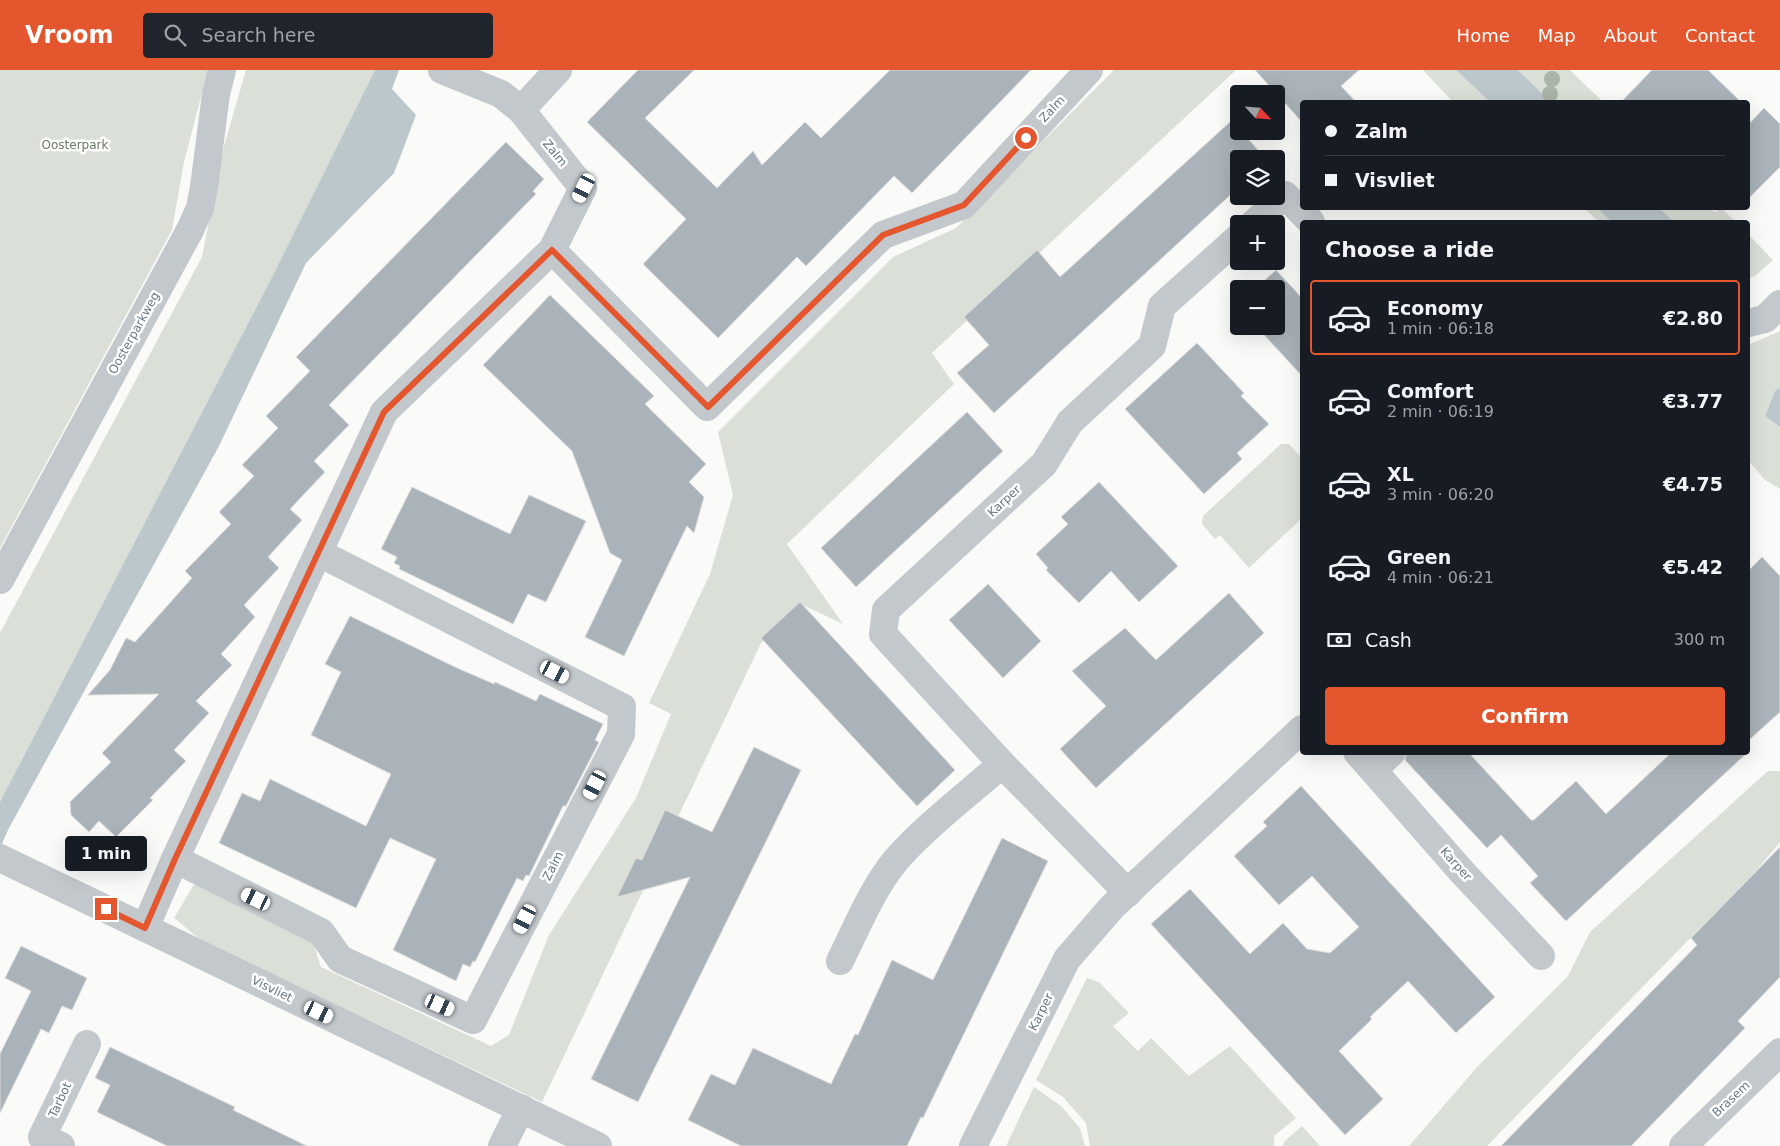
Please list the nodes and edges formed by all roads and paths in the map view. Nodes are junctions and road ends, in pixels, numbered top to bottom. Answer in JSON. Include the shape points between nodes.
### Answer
{"nodes":[{"id":1,"x":222,"y":70,"type":"edge"},
{"id":2,"x":442,"y":70,"type":"edge"},
{"id":3,"x":558,"y":70,"type":"edge"},
{"id":4,"x":1089,"y":70,"type":"edge"},
{"id":5,"x":521,"y":110,"type":"junction"},
{"id":6,"x":1263,"y":215,"type":"edge"},
{"id":7,"x":1309,"y":220,"type":"edge"},
{"id":8,"x":1230,"y":245,"type":"edge"},
{"id":9,"x":552,"y":250,"type":"junction"},
{"id":10,"x":1780,"y":304,"type":"edge"},
{"id":11,"x":1750,"y":323,"type":"edge"},
{"id":12,"x":319,"y":553,"type":"junction"},
{"id":13,"x":0,"y":580,"type":"edge"},
{"id":14,"x":1300,"y":731,"type":"edge"},
{"id":15,"x":1374,"y":758,"type":"edge"},
{"id":16,"x":1002,"y":764,"type":"junction"},
{"id":17,"x":0,"y":858,"type":"edge"},
{"id":18,"x":175,"y":859,"type":"junction"},
{"id":19,"x":1128,"y":893,"type":"junction"},
{"id":20,"x":145,"y":928,"type":"junction"},
{"id":21,"x":1541,"y":956,"type":"dead end"},
{"id":22,"x":840,"y":961,"type":"dead end"},
{"id":23,"x":87,"y":1044,"type":"dead end"},
{"id":24,"x":1780,"y":1052,"type":"edge"},
{"id":25,"x":521,"y":1108,"type":"junction"},
{"id":26,"x":61,"y":1146,"type":"edge"},
{"id":27,"x":502,"y":1146,"type":"edge"},
{"id":28,"x":598,"y":1146,"type":"edge"},
{"id":29,"x":973,"y":1146,"type":"edge"},
{"id":30,"x":1683,"y":1146,"type":"edge"}],
"edges":[{"from":1,"to":13,"type":"street","name":"Oosterparkweg","via":[[200,208]]},
{"from":2,"to":5,"type":"street","name":"Zalm","via":[[501,94]]},
{"from":3,"to":5,"type":"street"},
{"from":4,"to":9,"type":"street","name":"Zalm","via":[[964,205],[883,235],[708,407]]},
{"from":5,"to":9,"type":"street","name":"Zalm","via":[[584,188]]},
{"from":6,"to":7,"type":"street","via":[[1285,195]]},
{"from":8,"to":16,"type":"street","name":"Karper","via":[[1162,306],[1152,346],[1070,422],[1044,464],[886,610],[883,634]]},
{"from":9,"to":12,"type":"street","name":"Zalm","via":[[384,412]]},
{"from":10,"to":11,"type":"street","via":[[1765,319]]},
{"from":12,"to":18,"type":"street","name":"Zalm"},
{"from":12,"to":18,"type":"street","name":"Zalm","via":[[622,706],[621,734],[473,1020],[340,959],[322,932]]},
{"from":14,"to":19,"type":"street","name":"Karper"},
{"from":15,"to":21,"type":"street","name":"Karper","via":[[1463,873]]},
{"from":16,"to":19,"type":"street","name":"Karper"},
{"from":16,"to":22,"type":"street","via":[[896,861],[874,892]]},
{"from":17,"to":20,"type":"street","name":"Visvliet"},
{"from":18,"to":20,"type":"street","name":"Zalm"},
{"from":19,"to":29,"type":"street","name":"Karper","via":[[1067,959]]},
{"from":20,"to":25,"type":"street","name":"Visvliet"},
{"from":23,"to":26,"type":"street","name":"Tarbot","via":[[42,1137]]},
{"from":24,"to":30,"type":"street","name":"Brasem"},
{"from":25,"to":27,"type":"street"},
{"from":25,"to":28,"type":"street","name":"Visvliet"}]}
